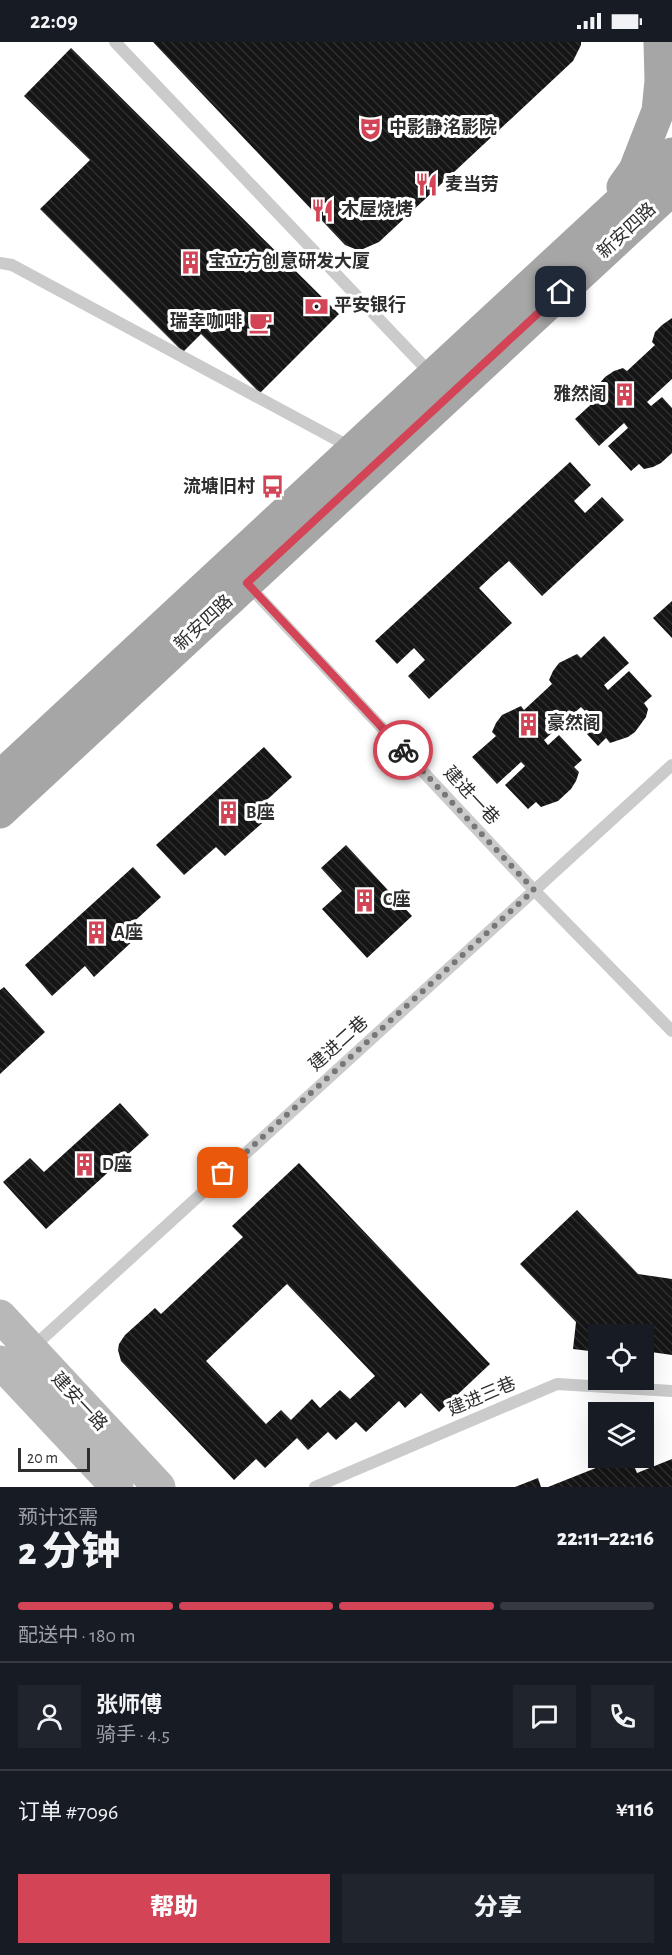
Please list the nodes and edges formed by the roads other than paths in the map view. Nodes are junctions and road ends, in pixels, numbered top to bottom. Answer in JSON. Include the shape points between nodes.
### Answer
{"nodes":[{"id":1,"x":115,"y":42,"type":"edge"},
{"id":2,"x":660,"y":42,"type":"edge"},
{"id":3,"x":672,"y":154,"type":"edge"},
{"id":4,"x":672,"y":189,"type":"edge"},
{"id":5,"x":672,"y":211,"type":"edge"},
{"id":6,"x":605,"y":234,"type":"junction"},
{"id":7,"x":0,"y":263,"type":"edge"},
{"id":8,"x":433,"y":376,"type":"junction"},
{"id":9,"x":354,"y":449,"type":"junction"},
{"id":10,"x":247,"y":583,"type":"junction"},
{"id":11,"x":672,"y":765,"type":"edge"},
{"id":12,"x":0,"y":777,"type":"edge"},
{"id":13,"x":0,"y":812,"type":"edge"},
{"id":14,"x":534,"y":890,"type":"junction"},
{"id":15,"x":672,"y":1031,"type":"edge"},
{"id":16,"x":0,"y":1316,"type":"edge"},
{"id":17,"x":30,"y":1349,"type":"junction"},
{"id":18,"x":0,"y":1362,"type":"edge"},
{"id":19,"x":672,"y":1391,"type":"edge"},
{"id":20,"x":117,"y":1487,"type":"edge"},
{"id":21,"x":159,"y":1487,"type":"edge"},
{"id":22,"x":315,"y":1487,"type":"edge"}],
"edges":[{"from":1,"to":8,"type":"lane"},
{"from":2,"to":6,"type":"main road","via":[[658,111]]},
{"from":3,"to":6,"type":"main road","name":"新安四路"},
{"from":4,"to":6,"type":"main road","name":"新安四路"},
{"from":5,"to":6,"type":"main road"},
{"from":6,"to":8,"type":"main road","name":"新安四路"},
{"from":6,"to":10,"type":"main road","name":"新安四路"},
{"from":7,"to":9,"type":"lane","via":[[12,265]]},
{"from":8,"to":9,"type":"main road","name":"新安四路"},
{"from":9,"to":12,"type":"main road","name":"新安四路"},
{"from":10,"to":13,"type":"main road","name":"新安四路"},
{"from":10,"to":14,"type":"lane","name":"建进一巷"},
{"from":11,"to":14,"type":"lane","name":"建进二巷"},
{"from":14,"to":15,"type":"lane","name":"建进一巷"},
{"from":14,"to":17,"type":"lane","name":"建进二巷"},
{"from":16,"to":17,"type":"main road","name":"建安一路"},
{"from":17,"to":21,"type":"main road","name":"建安一路"},
{"from":18,"to":20,"type":"main road","name":"建安一路"},
{"from":19,"to":22,"type":"lane","name":"建进三巷","via":[[558,1384]]}]}
